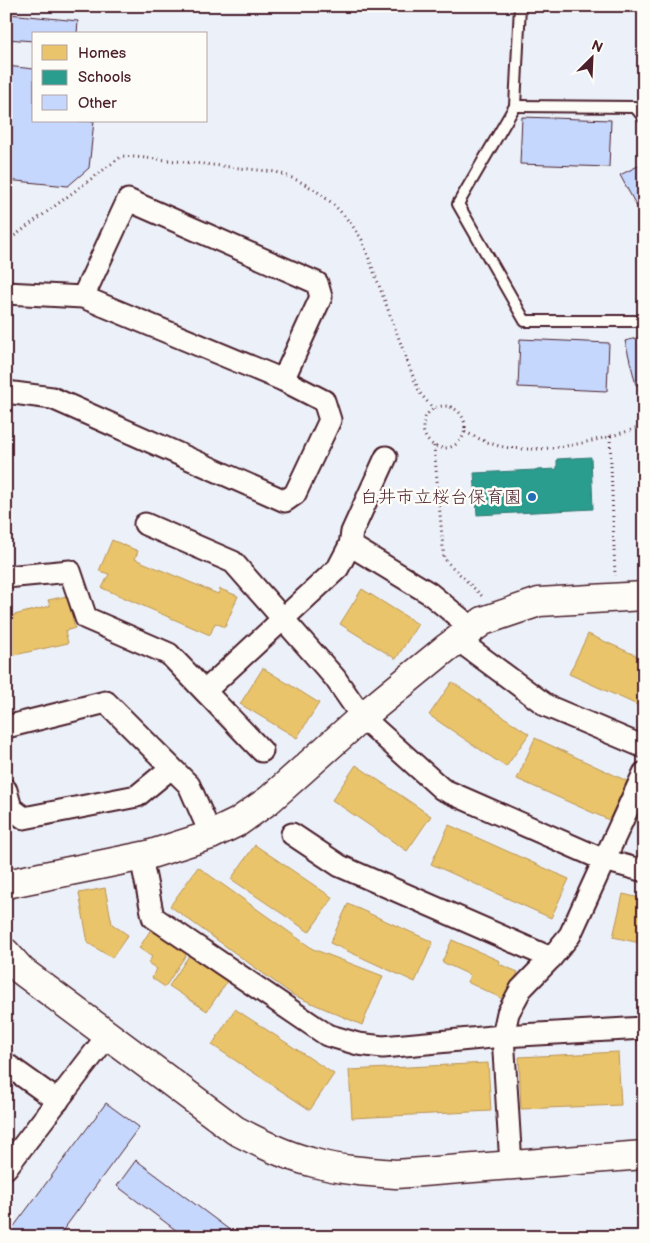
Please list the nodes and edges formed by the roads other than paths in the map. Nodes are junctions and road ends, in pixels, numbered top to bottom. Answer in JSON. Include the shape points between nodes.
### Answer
{"nodes":[{"id":1,"x":520,"y":6,"type":"edge"},
{"id":2,"x":515,"y":106,"type":"junction"},
{"id":3,"x":644,"y":118,"type":"edge"},
{"id":4,"x":6,"y":293,"type":"edge"},
{"id":5,"x":83,"y":297,"type":"junction"},
{"id":6,"x":644,"y":321,"type":"edge"},
{"id":7,"x":282,"y":380,"type":"junction"},
{"id":8,"x":6,"y":392,"type":"edge"},
{"id":9,"x":386,"y":457,"type":"dead end"},
{"id":10,"x":145,"y":524,"type":"dead end"},
{"id":11,"x":350,"y":545,"type":"junction"},
{"id":12,"x":6,"y":577,"type":"edge"},
{"id":13,"x":644,"y":596,"type":"edge"},
{"id":14,"x":284,"y":619,"type":"junction"},
{"id":15,"x":465,"y":635,"type":"junction"},
{"id":16,"x":205,"y":692,"type":"junction"},
{"id":17,"x":362,"y":717,"type":"junction"},
{"id":18,"x":6,"y":727,"type":"edge"},
{"id":19,"x":644,"y":747,"type":"edge"},
{"id":20,"x":262,"y":751,"type":"dead end"},
{"id":21,"x":172,"y":768,"type":"junction"},
{"id":22,"x":644,"y":773,"type":"edge"},
{"id":23,"x":6,"y":790,"type":"edge"},
{"id":24,"x":292,"y":834,"type":"dead end"},
{"id":25,"x":211,"y":835,"type":"junction"},
{"id":26,"x":141,"y":856,"type":"junction"},
{"id":27,"x":604,"y":860,"type":"junction"},
{"id":28,"x":644,"y":871,"type":"edge"},
{"id":29,"x":6,"y":884,"type":"edge"},
{"id":30,"x":6,"y":953,"type":"edge"},
{"id":31,"x":551,"y":958,"type":"junction"},
{"id":32,"x":644,"y":1028,"type":"edge"},
{"id":33,"x":108,"y":1035,"type":"junction"},
{"id":34,"x":503,"y":1036,"type":"junction"},
{"id":35,"x":6,"y":1064,"type":"edge"},
{"id":36,"x":58,"y":1100,"type":"junction"},
{"id":37,"x":644,"y":1155,"type":"edge"},
{"id":38,"x":512,"y":1165,"type":"junction"},
{"id":39,"x":6,"y":1168,"type":"edge"}],
"edges":[{"from":1,"to":2,"type":"lane"},
{"from":2,"to":3,"type":"lane","via":[[635,107]]},
{"from":2,"to":6,"type":"lane","via":[[458,204],[524,321]]},
{"from":4,"to":5,"type":"street"},
{"from":5,"to":7,"type":"street"},
{"from":5,"to":7,"type":"street","via":[[128,200],[317,283],[321,297]]},
{"from":7,"to":8,"type":"street","via":[[324,401],[330,420],[295,494],[285,501],[52,398]]},
{"from":9,"to":11,"type":"street","via":[[352,532]]},
{"from":10,"to":14,"type":"street","via":[[233,562]]},
{"from":11,"to":14,"type":"street","via":[[338,568]]},
{"from":11,"to":15,"type":"street","via":[[429,593]]},
{"from":12,"to":16,"type":"street","via":[[70,571],[86,618],[169,654]]},
{"from":13,"to":15,"type":"street","via":[[539,602],[483,622]]},
{"from":14,"to":16,"type":"street"},
{"from":14,"to":17,"type":"street","via":[[335,678]]},
{"from":15,"to":17,"type":"street"},
{"from":15,"to":19,"type":"street","via":[[547,706]]},
{"from":16,"to":20,"type":"street"},
{"from":17,"to":25,"type":"street","via":[[269,800],[238,822]]},
{"from":17,"to":27,"type":"street","via":[[442,789]]},
{"from":18,"to":21,"type":"street","via":[[106,702]]},
{"from":21,"to":23,"type":"street","via":[[137,796],[24,818],[11,808]]},
{"from":21,"to":25,"type":"street","via":[[189,785]]},
{"from":22,"to":27,"type":"street"},
{"from":24,"to":31,"type":"street","via":[[340,866]]},
{"from":25,"to":26,"type":"street"},
{"from":26,"to":29,"type":"street"},
{"from":26,"to":34,"type":"street","via":[[153,917],[327,1035],[383,1048]]},
{"from":27,"to":28,"type":"street"},
{"from":27,"to":31,"type":"street","via":[[570,935]]},
{"from":30,"to":33,"type":"street","via":[[22,971]]},
{"from":31,"to":34,"type":"street","via":[[521,989],[508,1013]]},
{"from":32,"to":34,"type":"street"},
{"from":33,"to":36,"type":"street"},
{"from":33,"to":38,"type":"street","via":[[235,1130],[271,1148],[311,1162],[355,1171],[396,1174]]},
{"from":34,"to":38,"type":"street"},
{"from":35,"to":36,"type":"street"},
{"from":36,"to":39,"type":"street"},
{"from":37,"to":38,"type":"street"}]}
